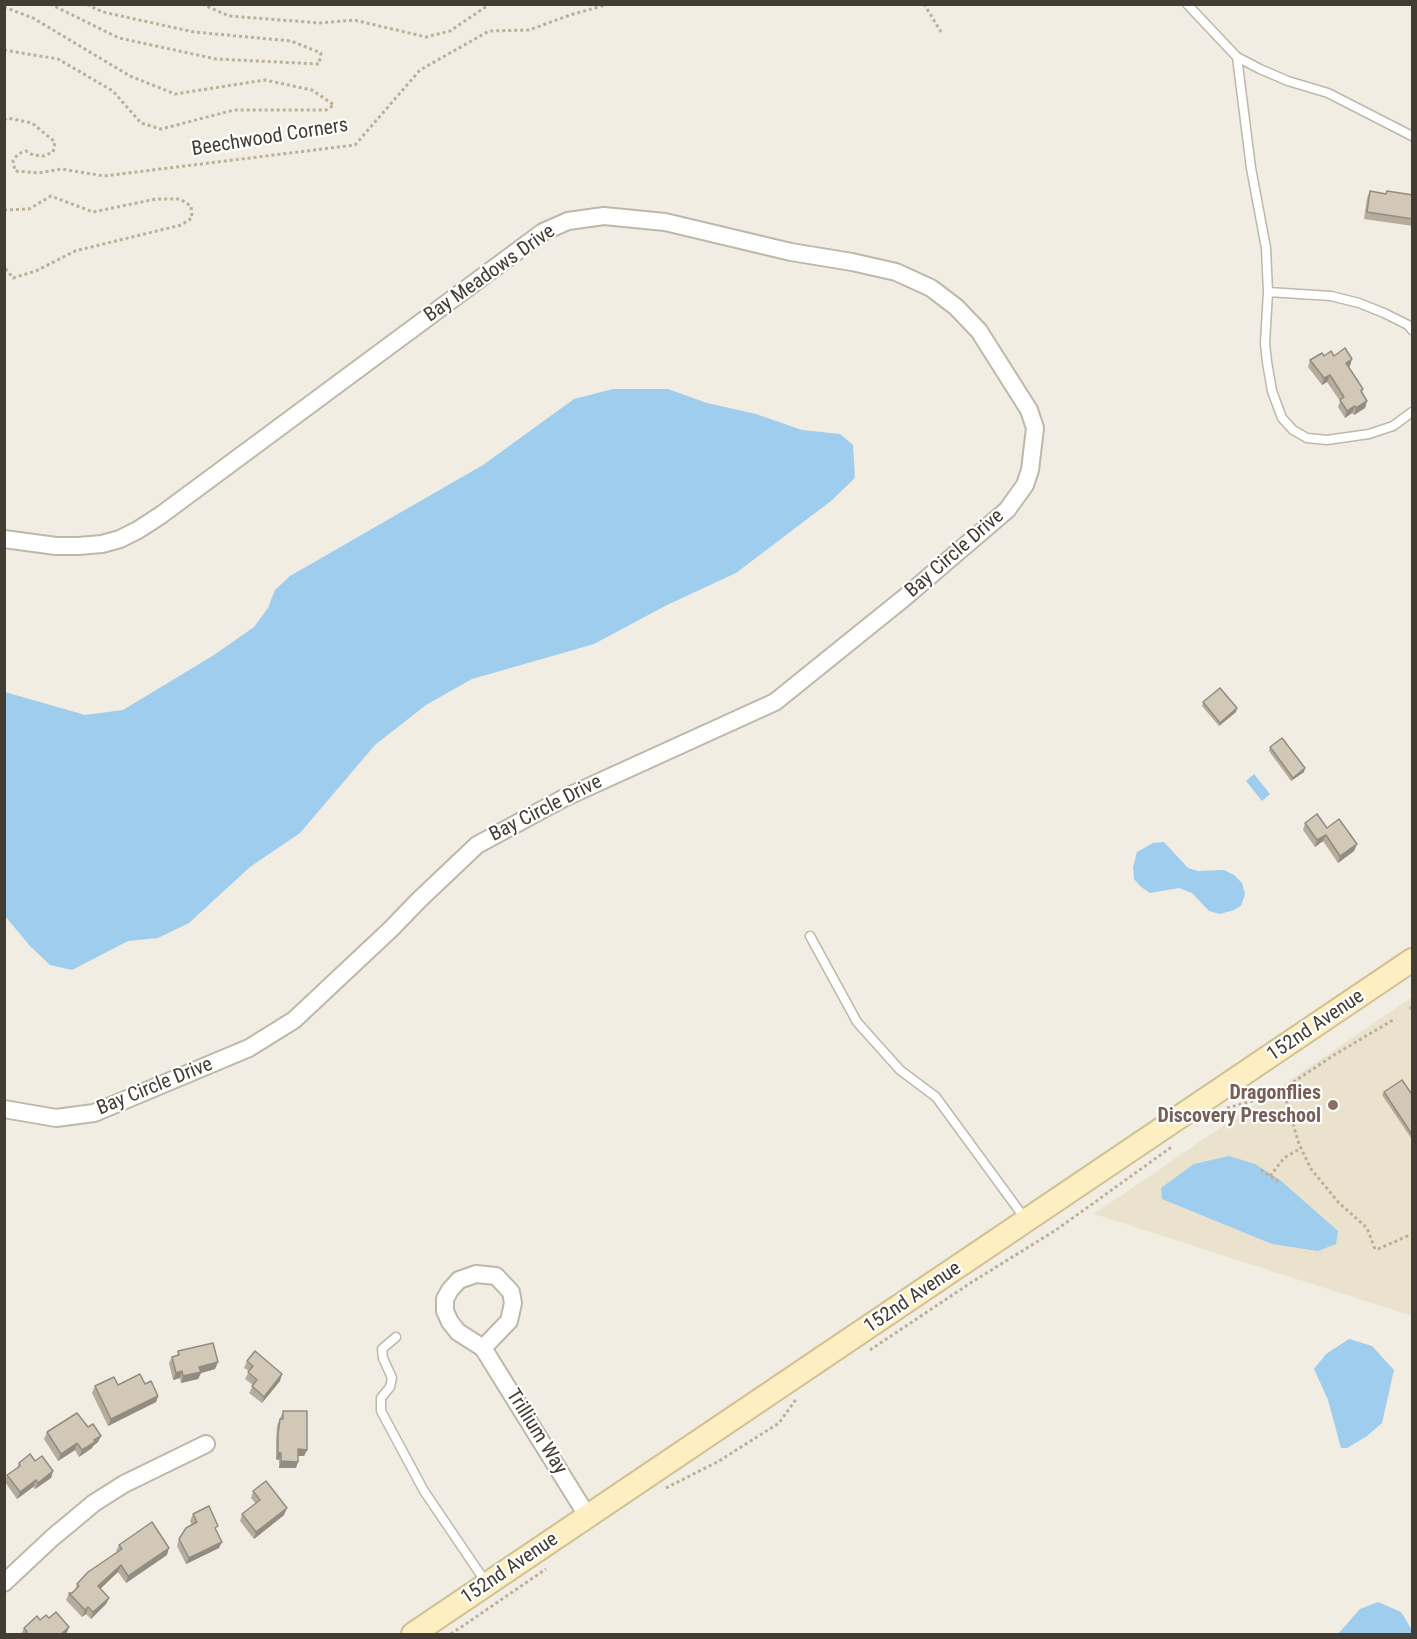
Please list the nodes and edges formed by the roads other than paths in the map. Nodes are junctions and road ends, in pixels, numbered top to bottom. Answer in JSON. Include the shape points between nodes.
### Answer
{"nodes":[{"id":1,"x":1187,"y":4,"type":"edge"},
{"id":2,"x":1237,"y":57,"type":"junction"},
{"id":3,"x":1413,"y":136,"type":"edge"},
{"id":4,"x":1268,"y":292,"type":"junction"},
{"id":5,"x":1413,"y":330,"type":"edge"},
{"id":6,"x":1413,"y":412,"type":"edge"},
{"id":7,"x":1035,"y":428,"type":"joint"},
{"id":8,"x":4,"y":539,"type":"edge"},
{"id":9,"x":810,"y":936,"type":"dead end"},
{"id":10,"x":1413,"y":960,"type":"edge"},
{"id":11,"x":4,"y":1109,"type":"edge"},
{"id":12,"x":1027,"y":1221,"type":"junction"},
{"id":13,"x":396,"y":1337,"type":"dead end"},
{"id":14,"x":483,"y":1348,"type":"junction"},
{"id":15,"x":206,"y":1444,"type":"dead end"},
{"id":16,"x":588,"y":1516,"type":"junction"},
{"id":17,"x":4,"y":1583,"type":"edge"},
{"id":18,"x":487,"y":1585,"type":"junction"},
{"id":19,"x":413,"y":1635,"type":"edge"}],
"edges":[{"from":1,"to":2,"type":"lane"},
{"from":2,"to":3,"type":"lane","via":[[1288,81],[1328,93]]},
{"from":2,"to":4,"type":"lane","via":[[1266,248]]},
{"from":4,"to":5,"type":"lane","via":[[1331,296],[1359,303]]},
{"from":4,"to":6,"type":"lane","via":[[1265,343],[1272,391],[1282,418],[1293,430],[1307,438],[1343,439],[1393,426]]},
{"from":7,"to":8,"type":"street","name":"Bay Meadows Drive","via":[[1029,410],[979,332],[931,288],[896,273],[852,262],[790,252],[665,222],[604,216],[568,221],[543,232],[138,530],[111,542],[78,546]]},
{"from":7,"to":11,"type":"street","name":"Bay Circle Drive","via":[[1025,485],[1007,510],[896,606],[775,702],[564,798],[477,845],[294,1020],[249,1048],[94,1113],[56,1118]]},
{"from":9,"to":12,"type":"lane","via":[[857,1022],[900,1070],[936,1096]]},
{"from":10,"to":12,"type":"street","name":"152nd Avenue"},
{"from":12,"to":16,"type":"street","name":"152nd Avenue"},
{"from":13,"to":18,"type":"lane","via":[[382,1349],[392,1378],[390,1388],[381,1398],[381,1411],[424,1491]]},
{"from":14,"to":14,"type":"street","name":"Trillium Way","via":[[509,1321],[513,1303],[511,1292],[496,1276],[476,1274],[459,1280],[450,1290],[445,1311],[458,1332]]},
{"from":14,"to":16,"type":"street","name":"Trillium Way"},
{"from":15,"to":17,"type":"street","via":[[94,1503]]},
{"from":16,"to":18,"type":"street","name":"152nd Avenue"},
{"from":18,"to":19,"type":"street","name":"152nd Avenue"}]}
